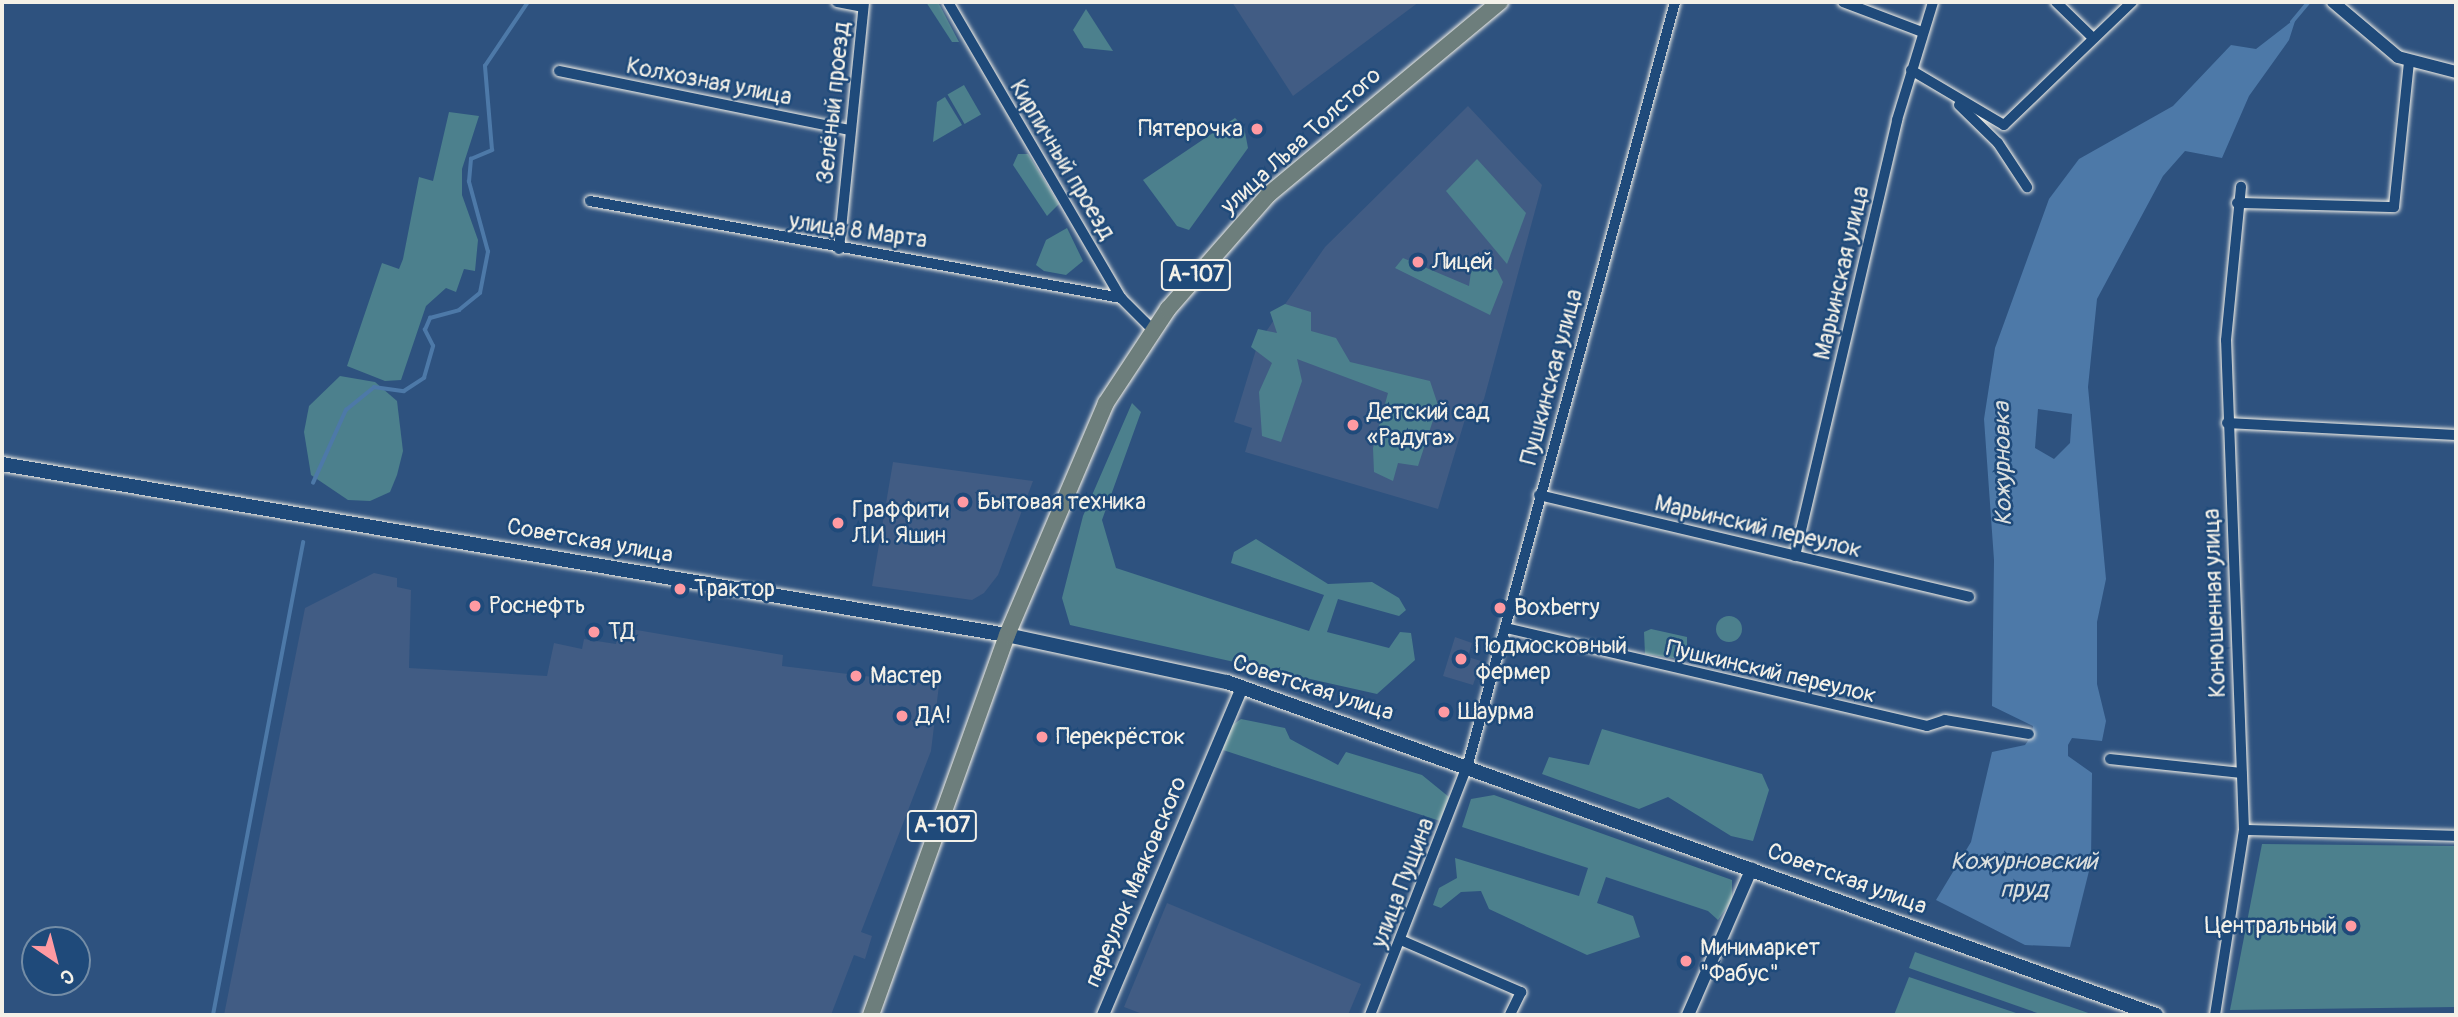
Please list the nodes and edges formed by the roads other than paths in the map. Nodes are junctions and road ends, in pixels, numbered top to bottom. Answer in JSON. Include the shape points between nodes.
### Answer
{"nodes":[{"id":1,"x":837,"y":2,"type":"edge"},
{"id":2,"x":948,"y":2,"type":"edge"},
{"id":3,"x":1500,"y":2,"type":"edge"},
{"id":4,"x":1675,"y":2,"type":"edge"},
{"id":5,"x":1843,"y":2,"type":"edge"},
{"id":6,"x":1933,"y":2,"type":"edge"},
{"id":7,"x":2056,"y":2,"type":"edge"},
{"id":8,"x":2132,"y":2,"type":"edge"},
{"id":9,"x":2333,"y":2,"type":"edge"},
{"id":10,"x":864,"y":4,"type":"edge"},
{"id":11,"x":1922,"y":32,"type":"junction"},
{"id":12,"x":2093,"y":38,"type":"junction"},
{"id":13,"x":2409,"y":63,"type":"junction"},
{"id":14,"x":1910,"y":70,"type":"junction"},
{"id":15,"x":559,"y":71,"type":"dead end"},
{"id":16,"x":2456,"y":72,"type":"edge"},
{"id":17,"x":1950,"y":97,"type":"junction"},
{"id":18,"x":850,"y":130,"type":"junction"},
{"id":19,"x":2026,"y":187,"type":"dead end"},
{"id":20,"x":2241,"y":187,"type":"dead end"},
{"id":21,"x":590,"y":201,"type":"dead end"},
{"id":22,"x":2237,"y":203,"type":"junction"},
{"id":23,"x":839,"y":249,"type":"junction"},
{"id":24,"x":1121,"y":298,"type":"junction"},
{"id":25,"x":1153,"y":330,"type":"junction"},
{"id":26,"x":2227,"y":423,"type":"junction"},
{"id":27,"x":2456,"y":435,"type":"edge"},
{"id":28,"x":2,"y":464,"type":"edge"},
{"id":29,"x":1539,"y":495,"type":"junction"},
{"id":30,"x":1795,"y":556,"type":"junction"},
{"id":31,"x":1969,"y":597,"type":"dead end"},
{"id":32,"x":1506,"y":628,"type":"junction"},
{"id":33,"x":1007,"y":635,"type":"junction"},
{"id":34,"x":1242,"y":687,"type":"junction"},
{"id":35,"x":2029,"y":734,"type":"dead end"},
{"id":36,"x":2110,"y":759,"type":"dead end"},
{"id":37,"x":1468,"y":764,"type":"junction"},
{"id":38,"x":2241,"y":773,"type":"junction"},
{"id":39,"x":2244,"y":830,"type":"junction"},
{"id":40,"x":2456,"y":836,"type":"edge"},
{"id":41,"x":1752,"y":868,"type":"junction"},
{"id":42,"x":1403,"y":940,"type":"junction"},
{"id":43,"x":872,"y":1015,"type":"edge"},
{"id":44,"x":1103,"y":1015,"type":"edge"},
{"id":45,"x":1370,"y":1015,"type":"edge"},
{"id":46,"x":1510,"y":1015,"type":"edge"},
{"id":47,"x":1688,"y":1015,"type":"edge"},
{"id":48,"x":2156,"y":1015,"type":"edge"},
{"id":49,"x":2215,"y":1015,"type":"edge"}],
"edges":[{"from":1,"to":10,"type":"street"},
{"from":2,"to":24,"type":"street","name":"Кирпичный проезд"},
{"from":3,"to":25,"type":"highway","name":"улица Льва Толстого","number":"А-107","via":[[1268,195]]},
{"from":4,"to":29,"type":"street","name":"Пушкинская улица"},
{"from":5,"to":11,"type":"street"},
{"from":6,"to":11,"type":"street","name":"Марьинская улица"},
{"from":7,"to":12,"type":"street"},
{"from":8,"to":12,"type":"street"},
{"from":9,"to":13,"type":"street"},
{"from":10,"to":18,"type":"street","name":"Зелёный проезд"},
{"from":11,"to":14,"type":"street","name":"Марьинская улица"},
{"from":12,"to":17,"type":"street","via":[[2004,125]]},
{"from":13,"to":16,"type":"street"},
{"from":13,"to":22,"type":"street","via":[[2394,207]]},
{"from":14,"to":17,"type":"street"},
{"from":14,"to":30,"type":"street","name":"Марьинская улица"},
{"from":15,"to":18,"type":"street","name":"Колхозная улица"},
{"from":17,"to":19,"type":"street","via":[[1998,143]]},
{"from":18,"to":23,"type":"street","name":"Зелёный проезд"},
{"from":20,"to":22,"type":"street","name":"Конюшенная улица"},
{"from":21,"to":23,"type":"street","name":"улица 8 Марта"},
{"from":22,"to":26,"type":"street","name":"Конюшенная улица"},
{"from":23,"to":24,"type":"street","name":"улица 8 Марта","via":[[977,268]]},
{"from":24,"to":25,"type":"street","name":"Кирпичный проезд"},
{"from":25,"to":33,"type":"highway","name":"улица Льва Толстого","number":"А-107","via":[[1106,403]]},
{"from":26,"to":27,"type":"street"},
{"from":26,"to":38,"type":"street","name":"Конюшенная улица"},
{"from":28,"to":33,"type":"main road","name":"Советская улица"},
{"from":29,"to":30,"type":"street","name":"Марьинский переулок"},
{"from":29,"to":32,"type":"street","name":"Пушкинская улица"},
{"from":30,"to":31,"type":"street","name":"Марьинский переулок"},
{"from":32,"to":35,"type":"street","name":"Пушкинский переулок","via":[[1927,726],[1945,720]]},
{"from":32,"to":37,"type":"street","name":"Пушкинская улица"},
{"from":33,"to":34,"type":"main road","name":"Советская улица"},
{"from":33,"to":43,"type":"highway","number":"А-107"},
{"from":34,"to":37,"type":"main road","name":"Советская улица"},
{"from":34,"to":44,"type":"street","name":"переулок Маяковского"},
{"from":36,"to":38,"type":"street"},
{"from":37,"to":41,"type":"main road","name":"Советская улица"},
{"from":37,"to":42,"type":"street","name":"улица Пущина"},
{"from":38,"to":39,"type":"street","name":"Конюшенная улица"},
{"from":39,"to":40,"type":"street"},
{"from":39,"to":49,"type":"street","name":"Конюшенная улица"},
{"from":41,"to":47,"type":"street"},
{"from":41,"to":48,"type":"main road","name":"Советская улица"},
{"from":42,"to":45,"type":"street","name":"улица Пущина"},
{"from":42,"to":46,"type":"street","via":[[1521,992]]}]}
